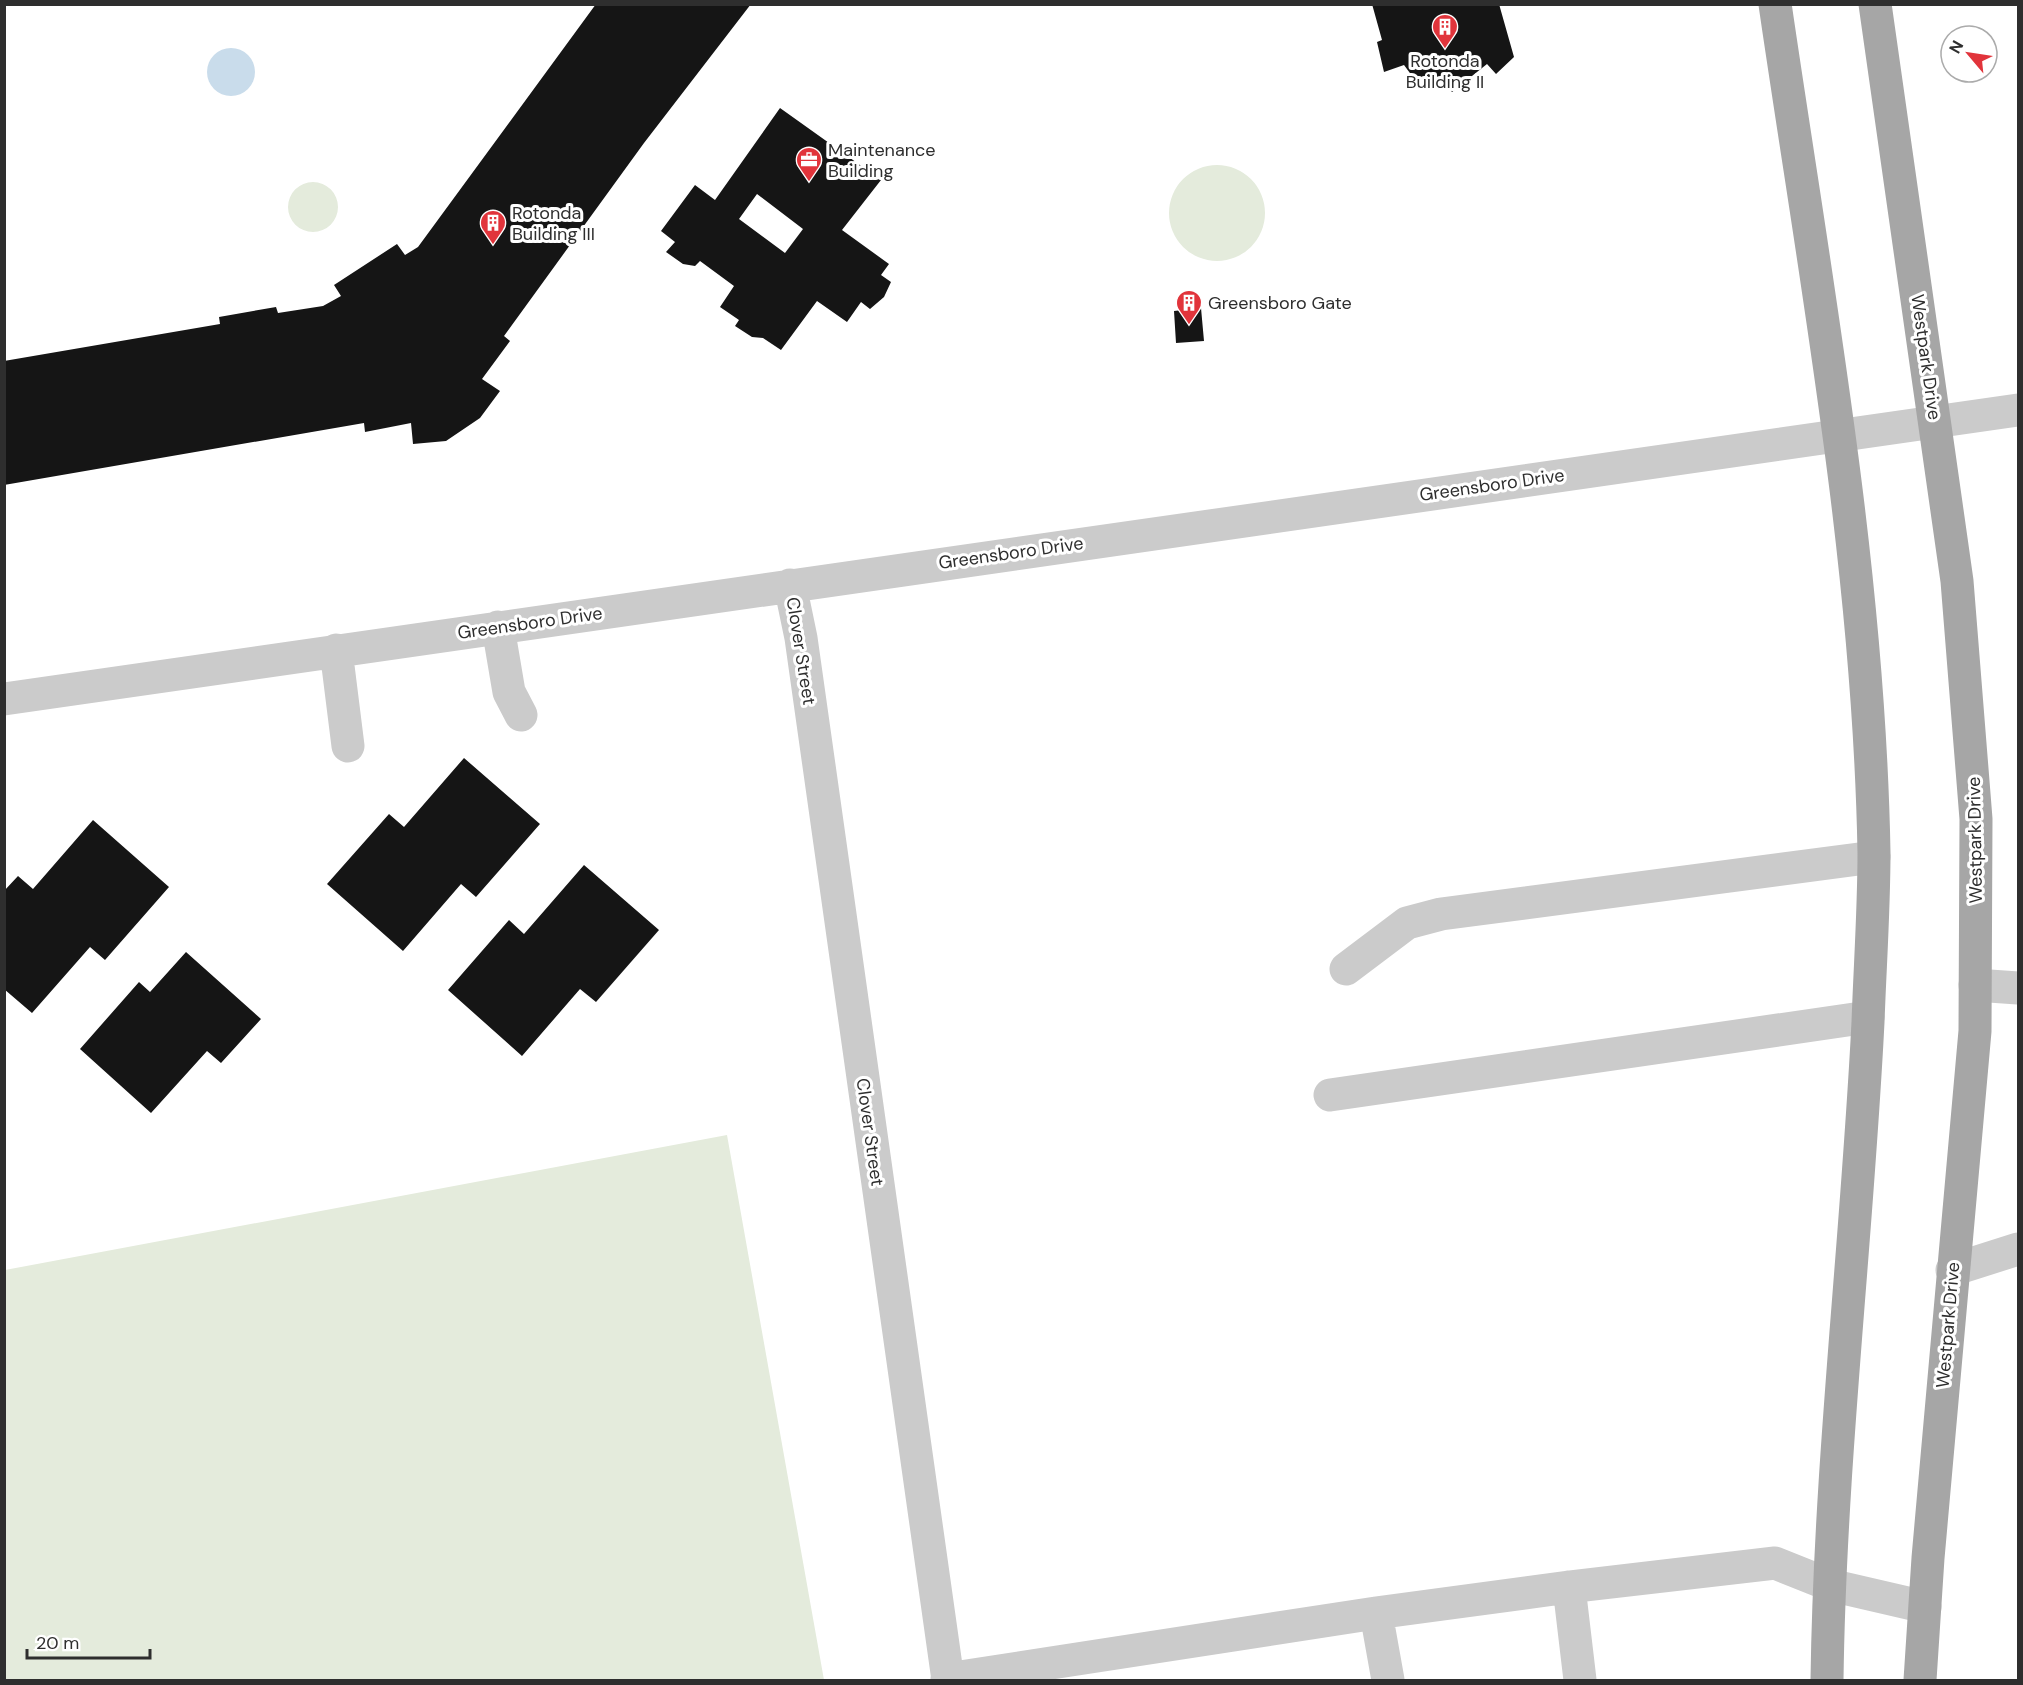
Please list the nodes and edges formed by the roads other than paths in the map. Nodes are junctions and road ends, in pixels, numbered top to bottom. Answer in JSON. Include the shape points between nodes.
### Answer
{"nodes":[{"id":1,"x":1775,"y":4,"type":"edge"},
{"id":2,"x":1875,"y":4,"type":"edge"},
{"id":3,"x":2019,"y":410,"type":"edge"},
{"id":4,"x":1936,"y":423,"type":"junction"},
{"id":5,"x":1838,"y":438,"type":"junction"},
{"id":6,"x":790,"y":585,"type":"junction"},
{"id":7,"x":498,"y":627,"type":"junction"},
{"id":8,"x":336,"y":650,"type":"junction"},
{"id":9,"x":4,"y":699,"type":"edge"},
{"id":10,"x":520,"y":715,"type":"dead end"},
{"id":11,"x":348,"y":746,"type":"dead end"},
{"id":12,"x":1874,"y":857,"type":"junction"},
{"id":13,"x":1346,"y":969,"type":"dead end"},
{"id":14,"x":1975,"y":985,"type":"junction"},
{"id":15,"x":2019,"y":988,"type":"edge"},
{"id":16,"x":1868,"y":1017,"type":"junction"},
{"id":17,"x":1330,"y":1095,"type":"dead end"},
{"id":18,"x":2019,"y":1249,"type":"edge"},
{"id":19,"x":1952,"y":1270,"type":"junction"},
{"id":20,"x":1830,"y":1585,"type":"junction"},
{"id":21,"x":1569,"y":1587,"type":"junction"},
{"id":22,"x":1925,"y":1607,"type":"junction"},
{"id":23,"x":1376,"y":1613,"type":"junction"},
{"id":24,"x":948,"y":1680,"type":"edge"},
{"id":25,"x":1388,"y":1680,"type":"edge"},
{"id":26,"x":1580,"y":1680,"type":"edge"},
{"id":27,"x":1827,"y":1680,"type":"edge"},
{"id":28,"x":1920,"y":1680,"type":"edge"}],
"edges":[{"from":1,"to":5,"type":"main road"},
{"from":2,"to":4,"type":"main road","name":"Westpark Drive"},
{"from":3,"to":4,"type":"street","name":"Greensboro Drive"},
{"from":4,"to":5,"type":"street","name":"Greensboro Drive"},
{"from":4,"to":14,"type":"main road","name":"Westpark Drive","via":[[1957,581],[1973,764],[1978,878]]},
{"from":5,"to":6,"type":"street","name":"Greensboro Drive"},
{"from":5,"to":12,"type":"main road","via":[[1870,734]]},
{"from":6,"to":7,"type":"street","name":"Greensboro Drive"},
{"from":6,"to":24,"type":"street","name":"Clover Street","via":[[801,638]]},
{"from":7,"to":8,"type":"street","name":"Greensboro Drive"},
{"from":7,"to":10,"type":"street","via":[[509,692]]},
{"from":8,"to":9,"type":"street","name":"Greensboro Drive"},
{"from":8,"to":11,"type":"street"},
{"from":12,"to":13,"type":"street","via":[[1441,914],[1407,923]]},
{"from":12,"to":16,"type":"main road"},
{"from":14,"to":15,"type":"street"},
{"from":14,"to":19,"type":"main road","name":"Westpark Drive","via":[[1972,1066]]},
{"from":16,"to":17,"type":"street"},
{"from":16,"to":20,"type":"main road"},
{"from":18,"to":19,"type":"street"},
{"from":19,"to":22,"type":"main road","name":"Westpark Drive"},
{"from":20,"to":21,"type":"street","via":[[1775,1563]]},
{"from":20,"to":22,"type":"street"},
{"from":20,"to":27,"type":"main road"},
{"from":21,"to":23,"type":"street"},
{"from":21,"to":26,"type":"street"},
{"from":22,"to":28,"type":"main road","name":"Westpark Drive"},
{"from":23,"to":24,"type":"street"},
{"from":23,"to":25,"type":"street"}]}
